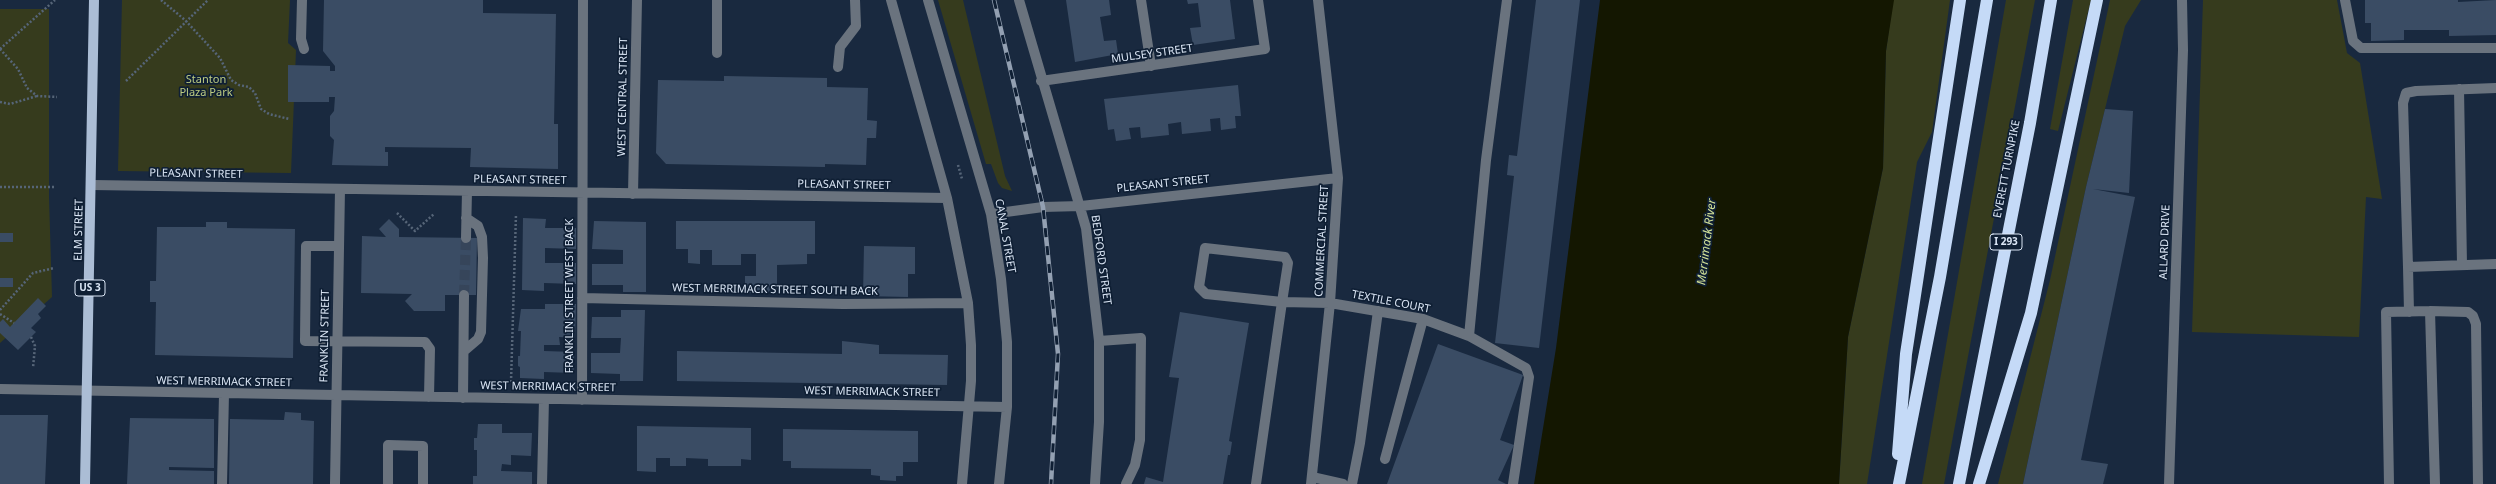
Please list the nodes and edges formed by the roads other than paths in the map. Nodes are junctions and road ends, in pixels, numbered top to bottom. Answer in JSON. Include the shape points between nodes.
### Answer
{"nodes":[{"id":1,"x":94,"y":0,"type":"edge"},
{"id":2,"x":302,"y":0,"type":"edge"},
{"id":3,"x":583,"y":0,"type":"edge"},
{"id":4,"x":637,"y":0,"type":"edge"},
{"id":5,"x":718,"y":0,"type":"edge"},
{"id":6,"x":855,"y":0,"type":"edge"},
{"id":7,"x":891,"y":0,"type":"edge"},
{"id":8,"x":928,"y":0,"type":"edge"},
{"id":9,"x":1019,"y":0,"type":"edge"},
{"id":10,"x":1141,"y":0,"type":"edge"},
{"id":11,"x":1258,"y":0,"type":"edge"},
{"id":12,"x":1318,"y":0,"type":"edge"},
{"id":13,"x":1507,"y":0,"type":"edge"},
{"id":14,"x":1960,"y":0,"type":"edge"},
{"id":15,"x":1987,"y":0,"type":"edge"},
{"id":16,"x":2051,"y":0,"type":"edge"},
{"id":17,"x":2097,"y":0,"type":"edge"},
{"id":18,"x":2182,"y":0,"type":"edge"},
{"id":19,"x":2345,"y":0,"type":"edge"},
{"id":20,"x":2496,"y":48,"type":"edge"},
{"id":21,"x":304,"y":49,"type":"dead end"},
{"id":22,"x":717,"y":54,"type":"dead end"},
{"id":23,"x":1151,"y":66,"type":"junction"},
{"id":24,"x":838,"y":67,"type":"dead end"},
{"id":25,"x":1041,"y":81,"type":"junction"},
{"id":26,"x":2496,"y":88,"type":"edge"},
{"id":27,"x":2459,"y":89,"type":"junction"},
{"id":28,"x":1338,"y":178,"type":"junction"},
{"id":29,"x":92,"y":185,"type":"junction"},
{"id":30,"x":340,"y":189,"type":"junction"},
{"id":31,"x":467,"y":191,"type":"junction"},
{"id":32,"x":582,"y":193,"type":"junction"},
{"id":33,"x":633,"y":194,"type":"junction"},
{"id":34,"x":947,"y":198,"type":"junction"},
{"id":35,"x":1081,"y":206,"type":"junction"},
{"id":36,"x":991,"y":214,"type":"junction"},
{"id":37,"x":466,"y":218,"type":"junction"},
{"id":38,"x":466,"y":238,"type":"tunnel mouth"},
{"id":39,"x":339,"y":246,"type":"junction"},
{"id":40,"x":2496,"y":264,"type":"edge"},
{"id":41,"x":2462,"y":265,"type":"junction"},
{"id":42,"x":2408,"y":266,"type":"junction"},
{"id":43,"x":464,"y":295,"type":"tunnel mouth"},
{"id":44,"x":582,"y":298,"type":"junction"},
{"id":45,"x":1282,"y":302,"type":"junction"},
{"id":46,"x":968,"y":303,"type":"junction"},
{"id":47,"x":1330,"y":303,"type":"junction"},
{"id":48,"x":1378,"y":311,"type":"junction"},
{"id":49,"x":2430,"y":311,"type":"junction"},
{"id":50,"x":2409,"y":312,"type":"junction"},
{"id":51,"x":1423,"y":318,"type":"junction"},
{"id":52,"x":1469,"y":336,"type":"junction"},
{"id":53,"x":337,"y":341,"type":"junction"},
{"id":54,"x":1099,"y":341,"type":"junction"},
{"id":55,"x":464,"y":351,"type":"junction"},
{"id":56,"x":0,"y":389,"type":"edge"},
{"id":57,"x":88,"y":391,"type":"junction"},
{"id":58,"x":224,"y":394,"type":"junction"},
{"id":59,"x":337,"y":396,"type":"junction"},
{"id":60,"x":430,"y":397,"type":"junction"},
{"id":61,"x":463,"y":398,"type":"junction"},
{"id":62,"x":544,"y":399,"type":"junction"},
{"id":63,"x":582,"y":400,"type":"junction"},
{"id":64,"x":969,"y":406,"type":"junction"},
{"id":65,"x":1008,"y":407,"type":"junction"},
{"id":66,"x":1385,"y":459,"type":"dead end"},
{"id":67,"x":1311,"y":480,"type":"edge"},
{"id":68,"x":85,"y":484,"type":"edge"},
{"id":69,"x":222,"y":484,"type":"edge"},
{"id":70,"x":335,"y":484,"type":"edge"},
{"id":71,"x":388,"y":484,"type":"edge"},
{"id":72,"x":422,"y":484,"type":"edge"},
{"id":73,"x":542,"y":484,"type":"edge"},
{"id":74,"x":962,"y":484,"type":"edge"},
{"id":75,"x":999,"y":484,"type":"edge"},
{"id":76,"x":1095,"y":484,"type":"edge"},
{"id":77,"x":1126,"y":484,"type":"edge"},
{"id":78,"x":1256,"y":484,"type":"edge"},
{"id":79,"x":1343,"y":484,"type":"edge"},
{"id":80,"x":1352,"y":484,"type":"edge"},
{"id":81,"x":1513,"y":484,"type":"edge"},
{"id":82,"x":1897,"y":484,"type":"edge"},
{"id":83,"x":1959,"y":484,"type":"edge"},
{"id":84,"x":1979,"y":484,"type":"edge"},
{"id":85,"x":2169,"y":484,"type":"edge"},
{"id":86,"x":2389,"y":484,"type":"edge"},
{"id":87,"x":2435,"y":484,"type":"edge"},
{"id":88,"x":2478,"y":484,"type":"edge"}],
"edges":[{"from":1,"to":29,"type":"main road","name":"ELM STREET","number":"US 3"},
{"from":2,"to":21,"type":"street","via":[[300,39]]},
{"from":3,"to":32,"type":"street","name":"FRANKLIN STREET WEST BACK"},
{"from":4,"to":33,"type":"street","name":"WEST CENTRAL STREET"},
{"from":5,"to":22,"type":"street"},
{"from":6,"to":24,"type":"street","via":[[856,26],[840,47]]},
{"from":7,"to":34,"type":"street"},
{"from":8,"to":36,"type":"street","name":"CANAL STREET"},
{"from":9,"to":25,"type":"street","name":"BEDFORD STREET"},
{"from":10,"to":23,"type":"street"},
{"from":11,"to":23,"type":"street","name":"MULSEY STREET","via":[[1265,49]]},
{"from":12,"to":28,"type":"street","name":"COMMERCIAL STREET"},
{"from":13,"to":52,"type":"street","via":[[1486,160]]},
{"from":14,"to":82,"type":"highway","via":[[1906,354]]},
{"from":15,"to":82,"type":"highway","via":[[1940,277]]},
{"from":16,"to":83,"type":"highway","name":"EVERETT TURNPIKE","number":"I 293","via":[[2030,123]]},
{"from":17,"to":84,"type":"highway","via":[[2031,313]]},
{"from":18,"to":85,"type":"street","name":"ALLARD DRIVE","via":[[2184,50]]},
{"from":19,"to":20,"type":"street","via":[[2353,42],[2361,48]]},
{"from":23,"to":25,"type":"street","name":"MULSEY STREET"},
{"from":25,"to":35,"type":"street","name":"BEDFORD STREET"},
{"from":26,"to":27,"type":"street"},
{"from":27,"to":41,"type":"street"},
{"from":27,"to":42,"type":"street","via":[[2406,93],[2404,103]]},
{"from":28,"to":35,"type":"street","name":"PLEASANT STREET"},
{"from":28,"to":47,"type":"street","name":"COMMERCIAL STREET"},
{"from":29,"to":30,"type":"street","name":"PLEASANT STREET"},
{"from":29,"to":57,"type":"main road","name":"ELM STREET","number":"US 3"},
{"from":30,"to":31,"type":"street","name":"PLEASANT STREET"},
{"from":30,"to":39,"type":"street","name":"FRANKLIN STREET"},
{"from":31,"to":32,"type":"street","name":"PLEASANT STREET"},
{"from":31,"to":37,"type":"street"},
{"from":32,"to":33,"type":"street","name":"PLEASANT STREET"},
{"from":32,"to":44,"type":"street","name":"FRANKLIN STREET WEST BACK"},
{"from":33,"to":34,"type":"street","name":"PLEASANT STREET"},
{"from":34,"to":46,"type":"street"},
{"from":35,"to":36,"type":"street","name":"PLEASANT STREET","via":[[1043,207]]},
{"from":35,"to":54,"type":"street","name":"BEDFORD STREET","via":[[1086,228]]},
{"from":36,"to":65,"type":"street","name":"CANAL STREET","via":[[1007,342]]},
{"from":37,"to":38,"type":"street"},
{"from":37,"to":55,"type":"street","via":[[478,226],[482,238],[483,265],[481,332],[478,339]]},
{"from":39,"to":53,"type":"street","name":"FRANKLIN STREET"},
{"from":39,"to":53,"type":"street","via":[[306,246],[305,341]]},
{"from":40,"to":41,"type":"street"},
{"from":41,"to":42,"type":"street"},
{"from":42,"to":50,"type":"street"},
{"from":43,"to":55,"type":"street"},
{"from":44,"to":46,"type":"street","name":"WEST MERRIMACK STREET SOUTH BACK","via":[[835,304]]},
{"from":44,"to":63,"type":"street","name":"FRANKLIN STREET WEST BACK"},
{"from":45,"to":45,"type":"street","via":[[1206,294],[1199,287],[1205,248],[1285,257],[1288,262]]},
{"from":45,"to":47,"type":"street","name":"TEXTILE COURT"},
{"from":45,"to":78,"type":"street"},
{"from":46,"to":64,"type":"street","via":[[971,345]]},
{"from":47,"to":48,"type":"street","name":"TEXTILE COURT"},
{"from":47,"to":67,"type":"street","name":"COMMERCIAL STREET"},
{"from":48,"to":51,"type":"street","name":"TEXTILE COURT"},
{"from":48,"to":80,"type":"street"},
{"from":49,"to":50,"type":"street"},
{"from":49,"to":87,"type":"street"},
{"from":49,"to":88,"type":"street","via":[[2468,312],[2476,324]]},
{"from":50,"to":86,"type":"street","via":[[2386,312]]},
{"from":51,"to":52,"type":"street","name":"TEXTILE COURT"},
{"from":51,"to":66,"type":"street"},
{"from":52,"to":81,"type":"street","name":"TEXTILE COURT","via":[[1526,368],[1529,377]]},
{"from":53,"to":59,"type":"street","name":"FRANKLIN STREET"},
{"from":53,"to":60,"type":"street","via":[[425,342],[430,349]]},
{"from":54,"to":76,"type":"street","name":"BEDFORD STREET","via":[[1099,422]]},
{"from":54,"to":77,"type":"street","via":[[1141,338],[1140,440],[1135,465]]},
{"from":55,"to":61,"type":"street"},
{"from":56,"to":57,"type":"street","name":"WEST MERRIMACK STREET"},
{"from":57,"to":58,"type":"street","name":"WEST MERRIMACK STREET"},
{"from":57,"to":68,"type":"main road","name":"ELM STREET","number":"US 3"},
{"from":58,"to":59,"type":"street","name":"WEST MERRIMACK STREET"},
{"from":58,"to":69,"type":"street"},
{"from":59,"to":60,"type":"street","name":"WEST MERRIMACK STREET"},
{"from":59,"to":70,"type":"street","name":"FRANKLIN STREET"},
{"from":60,"to":61,"type":"street","name":"WEST MERRIMACK STREET"},
{"from":61,"to":62,"type":"street","name":"WEST MERRIMACK STREET"},
{"from":62,"to":63,"type":"street","name":"WEST MERRIMACK STREET"},
{"from":62,"to":73,"type":"street"},
{"from":63,"to":64,"type":"street","name":"WEST MERRIMACK STREET"},
{"from":64,"to":65,"type":"street","name":"WEST MERRIMACK STREET"},
{"from":64,"to":74,"type":"street"},
{"from":65,"to":75,"type":"street","name":"CANAL STREET"},
{"from":67,"to":79,"type":"street"},
{"from":71,"to":72,"type":"street","via":[[388,445],[423,446]]}]}
